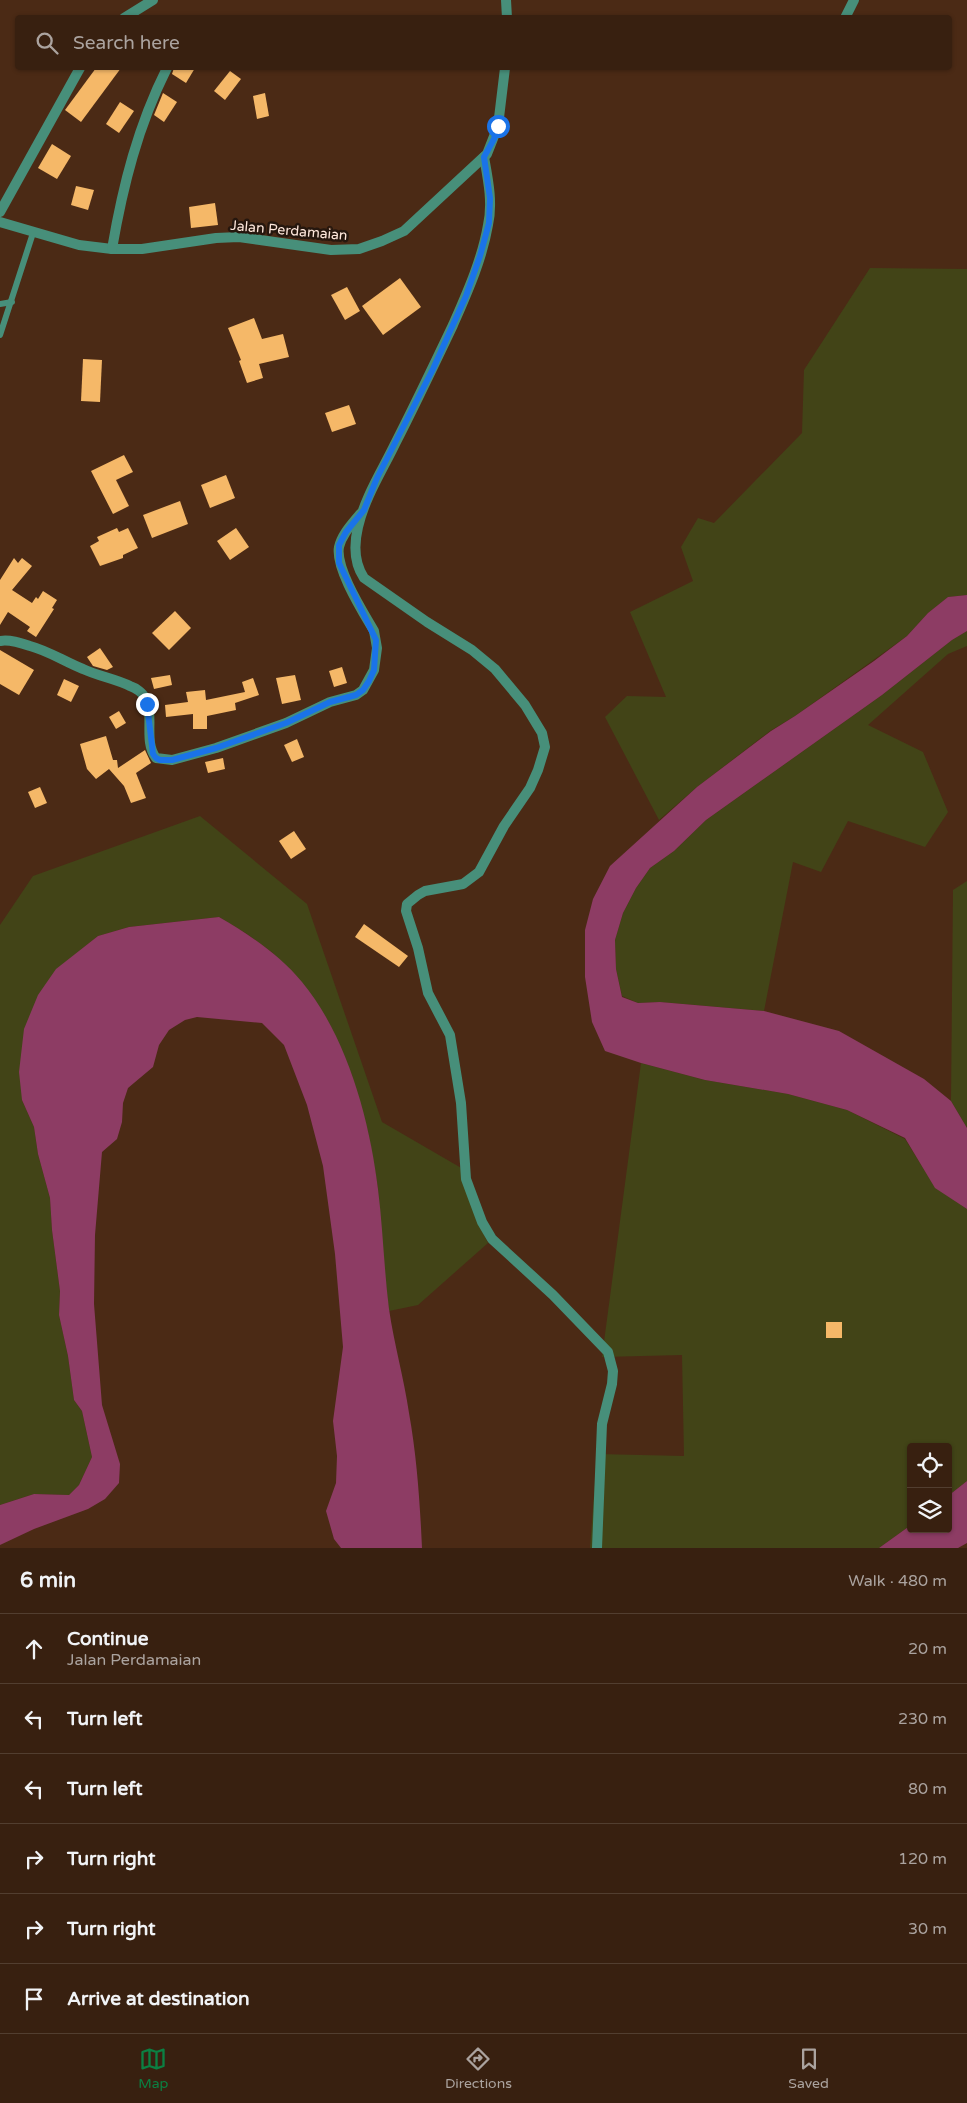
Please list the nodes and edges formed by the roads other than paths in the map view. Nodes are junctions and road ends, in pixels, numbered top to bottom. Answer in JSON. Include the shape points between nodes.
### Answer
{"nodes":[{"id":1,"x":153,"y":0,"type":"edge"},
{"id":2,"x":506,"y":0,"type":"edge"},
{"id":3,"x":854,"y":0,"type":"edge"},
{"id":4,"x":129,"y":15,"type":"edge"},
{"id":5,"x":507,"y":15,"type":"edge"},
{"id":6,"x":846,"y":15,"type":"edge"},
{"id":7,"x":79,"y":70,"type":"edge"},
{"id":8,"x":166,"y":70,"type":"edge"},
{"id":9,"x":505,"y":70,"type":"edge"},
{"id":10,"x":484,"y":157,"type":"junction"},
{"id":11,"x":0,"y":212,"type":"edge"},
{"id":12,"x":0,"y":222,"type":"edge"},
{"id":13,"x":33,"y":233,"type":"junction"},
{"id":14,"x":112,"y":249,"type":"junction"},
{"id":15,"x":12,"y":302,"type":"junction"},
{"id":16,"x":0,"y":304,"type":"edge"},
{"id":17,"x":0,"y":335,"type":"edge"},
{"id":18,"x":364,"y":510,"type":"junction"},
{"id":19,"x":0,"y":641,"type":"edge"},
{"id":20,"x":597,"y":1548,"type":"edge"}],
"edges":[{"from":1,"to":4,"type":"street"},
{"from":2,"to":5,"type":"street"},
{"from":3,"to":6,"type":"street"},
{"from":7,"to":11,"type":"street"},
{"from":8,"to":14,"type":"street","via":[[132,155]]},
{"from":9,"to":10,"type":"street","name":"Jalan Perdamaian","via":[[498,126]]},
{"from":10,"to":14,"type":"street","name":"Jalan Perdamaian","via":[[404,231],[359,249],[331,250],[239,237],[142,250]]},
{"from":10,"to":18,"type":"street","via":[[490,198],[489,223],[480,256],[433,369]]},
{"from":12,"to":13,"type":"street","name":"Jalan Perdamaian"},
{"from":13,"to":14,"type":"street","name":"Jalan Perdamaian","via":[[79,245]]},
{"from":13,"to":15,"type":"lane"},
{"from":15,"to":16,"type":"lane"},
{"from":15,"to":17,"type":"lane"},
{"from":18,"to":19,"type":"street","via":[[346,532],[339,545],[338,556],[374,631],[374,670],[367,685],[356,695],[330,702],[286,723],[172,760],[156,758],[147,704],[138,691],[31,646]]},
{"from":18,"to":20,"type":"street","via":[[355,551],[364,578],[495,669],[525,705],[542,733],[545,747],[530,788],[478,872],[463,884],[424,891],[407,904],[406,911],[428,993],[450,1035],[461,1103],[466,1179],[482,1222],[492,1239],[599,1342],[611,1361],[612,1384],[602,1424]]}]}
